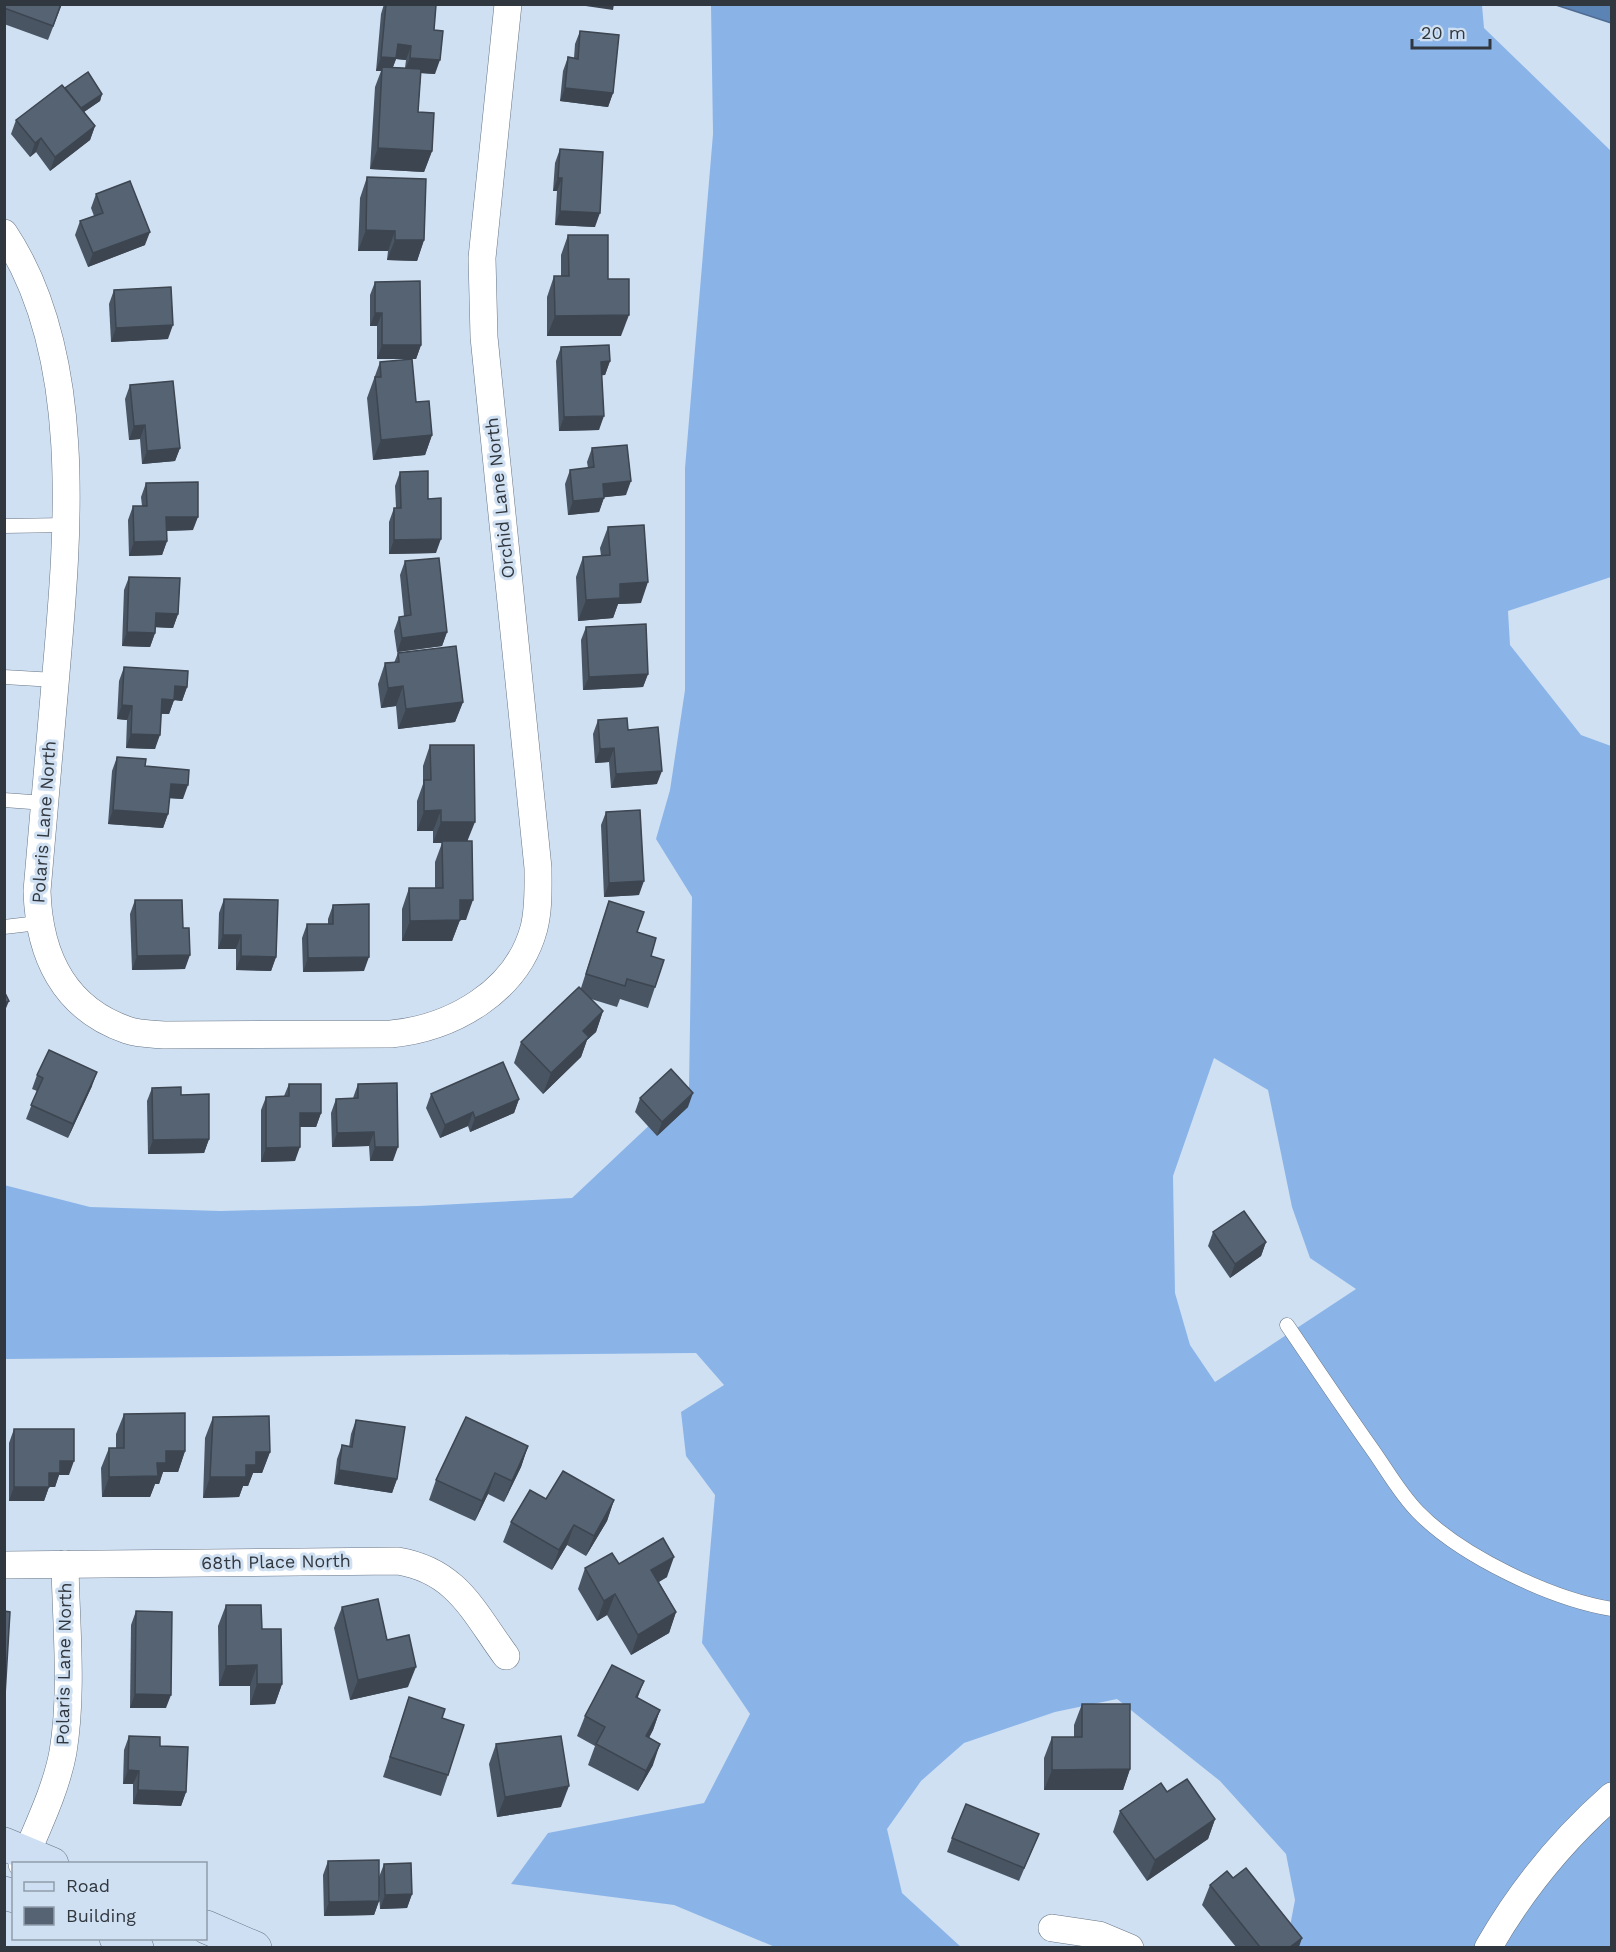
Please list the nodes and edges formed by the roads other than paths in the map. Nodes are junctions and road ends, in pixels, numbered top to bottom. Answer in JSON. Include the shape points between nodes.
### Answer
{"nodes":[{"id":1,"x":508,"y":4,"type":"edge"},
{"id":2,"x":4,"y":233,"type":"edge"},
{"id":3,"x":66,"y":525,"type":"junction"},
{"id":4,"x":4,"y":526,"type":"edge"},
{"id":5,"x":4,"y":677,"type":"edge"},
{"id":6,"x":55,"y":680,"type":"junction"},
{"id":7,"x":4,"y":801,"type":"edge"},
{"id":8,"x":45,"y":802,"type":"junction"},
{"id":9,"x":38,"y":923,"type":"junction"},
{"id":10,"x":4,"y":927,"type":"edge"},
{"id":11,"x":502,"y":983,"type":"joint"},
{"id":12,"x":1287,"y":1325,"type":"dead end"},
{"id":13,"x":65,"y":1564,"type":"junction"},
{"id":14,"x":4,"y":1565,"type":"edge"},
{"id":15,"x":1611,"y":1609,"type":"edge"},
{"id":16,"x":506,"y":1656,"type":"dead end"},
{"id":17,"x":1611,"y":1796,"type":"edge"},
{"id":18,"x":27,"y":1856,"type":"edge"},
{"id":19,"x":207,"y":1927,"type":"edge"},
{"id":20,"x":1052,"y":1928,"type":"dead end"},
{"id":21,"x":121,"y":1940,"type":"edge"},
{"id":22,"x":137,"y":1947,"type":"edge"},
{"id":23,"x":255,"y":1947,"type":"edge"},
{"id":24,"x":1130,"y":1947,"type":"edge"},
{"id":25,"x":1488,"y":1947,"type":"edge"}],
"edges":[{"from":1,"to":11,"type":"street","name":"Orchid Lane North","via":[[483,247],[483,314],[538,868],[538,909],[524,954]]},
{"from":2,"to":3,"type":"street","name":"Polaris Lane North","via":[[30,281],[52,357],[63,430]]},
{"from":3,"to":4,"type":"lane"},
{"from":3,"to":6,"type":"street","name":"Polaris Lane North"},
{"from":5,"to":6,"type":"lane"},
{"from":6,"to":8,"type":"street","name":"Polaris Lane North"},
{"from":7,"to":8,"type":"lane"},
{"from":8,"to":9,"type":"street","name":"Polaris Lane North"},
{"from":9,"to":10,"type":"lane"},
{"from":9,"to":11,"type":"street","name":"Polaris Lane North","via":[[49,961],[64,985],[99,1016],[128,1031],[419,1032],[453,1020]]},
{"from":12,"to":15,"type":"lane","via":[[1392,1477],[1435,1529],[1516,1577],[1560,1596]]},
{"from":13,"to":14,"type":"street","name":"68th Place North"},
{"from":13,"to":16,"type":"street","name":"68th Place North","via":[[398,1561],[421,1565],[457,1590]]},
{"from":13,"to":18,"type":"street","name":"Polaris Lane North","via":[[67,1683],[63,1752]]},
{"from":17,"to":25,"type":"street","via":[[1580,1824],[1532,1881]]},
{"from":19,"to":23,"type":"main road"},
{"from":20,"to":24,"type":"street","via":[[1099,1935]]},
{"from":21,"to":22,"type":"main road"}]}
